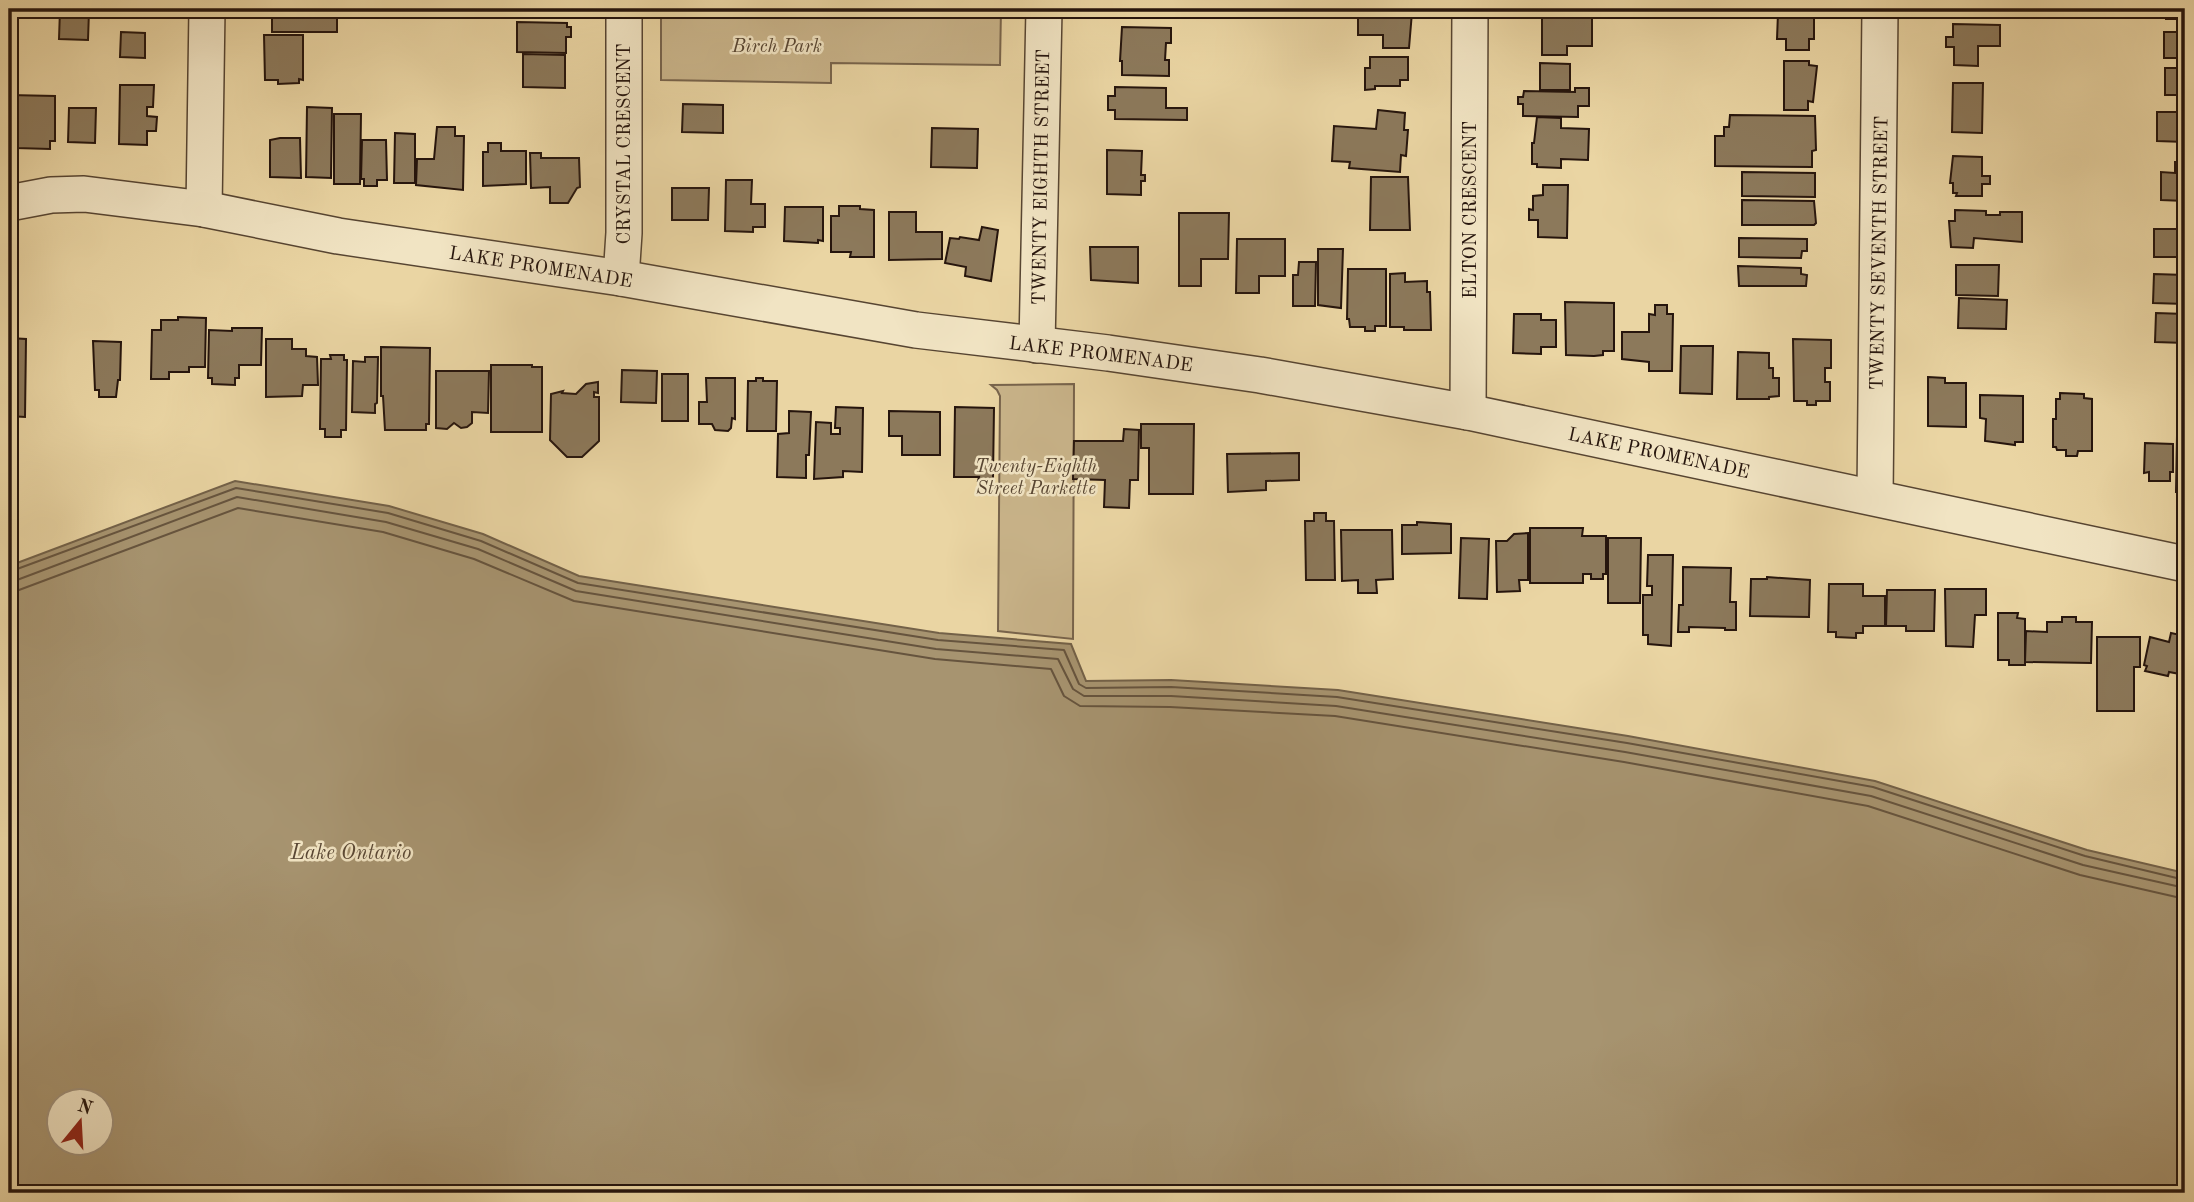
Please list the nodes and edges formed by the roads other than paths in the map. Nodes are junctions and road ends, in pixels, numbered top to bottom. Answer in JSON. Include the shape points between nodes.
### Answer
{"nodes":[{"id":1,"x":207,"y":9,"type":"edge"},
{"id":2,"x":624,"y":9,"type":"edge"},
{"id":3,"x":1044,"y":9,"type":"edge"},
{"id":4,"x":1470,"y":9,"type":"edge"},
{"id":5,"x":1880,"y":9,"type":"edge"},
{"id":6,"x":9,"y":202,"type":"edge"},
{"id":7,"x":204,"y":209,"type":"junction"},
{"id":8,"x":621,"y":278,"type":"junction"},
{"id":9,"x":1037,"y":345,"type":"junction"},
{"id":10,"x":1468,"y":412,"type":"junction"},
{"id":11,"x":1875,"y":497,"type":"junction"},
{"id":12,"x":2185,"y":564,"type":"edge"}],
"edges":[{"from":1,"to":7,"type":"street"},
{"from":2,"to":8,"type":"street","name":"CRYSTAL CRESCENT"},
{"from":3,"to":9,"type":"street","name":"TWENTY EIGHTH STREET"},
{"from":4,"to":10,"type":"street","name":"ELTON CRESCENT"},
{"from":5,"to":11,"type":"street","name":"TWENTY SEVENTH STREET"},
{"from":6,"to":7,"type":"street","name":"LAKE PROMENADE","via":[[84,194]]},
{"from":7,"to":8,"type":"street","name":"LAKE PROMENADE","via":[[338,236]]},
{"from":8,"to":9,"type":"street","name":"LAKE PROMENADE","via":[[916,330]]},
{"from":9,"to":10,"type":"street","name":"LAKE PROMENADE","via":[[1260,374]]},
{"from":10,"to":11,"type":"street","name":"LAKE PROMENADE"},
{"from":11,"to":12,"type":"street","name":"LAKE PROMENADE"}]}
